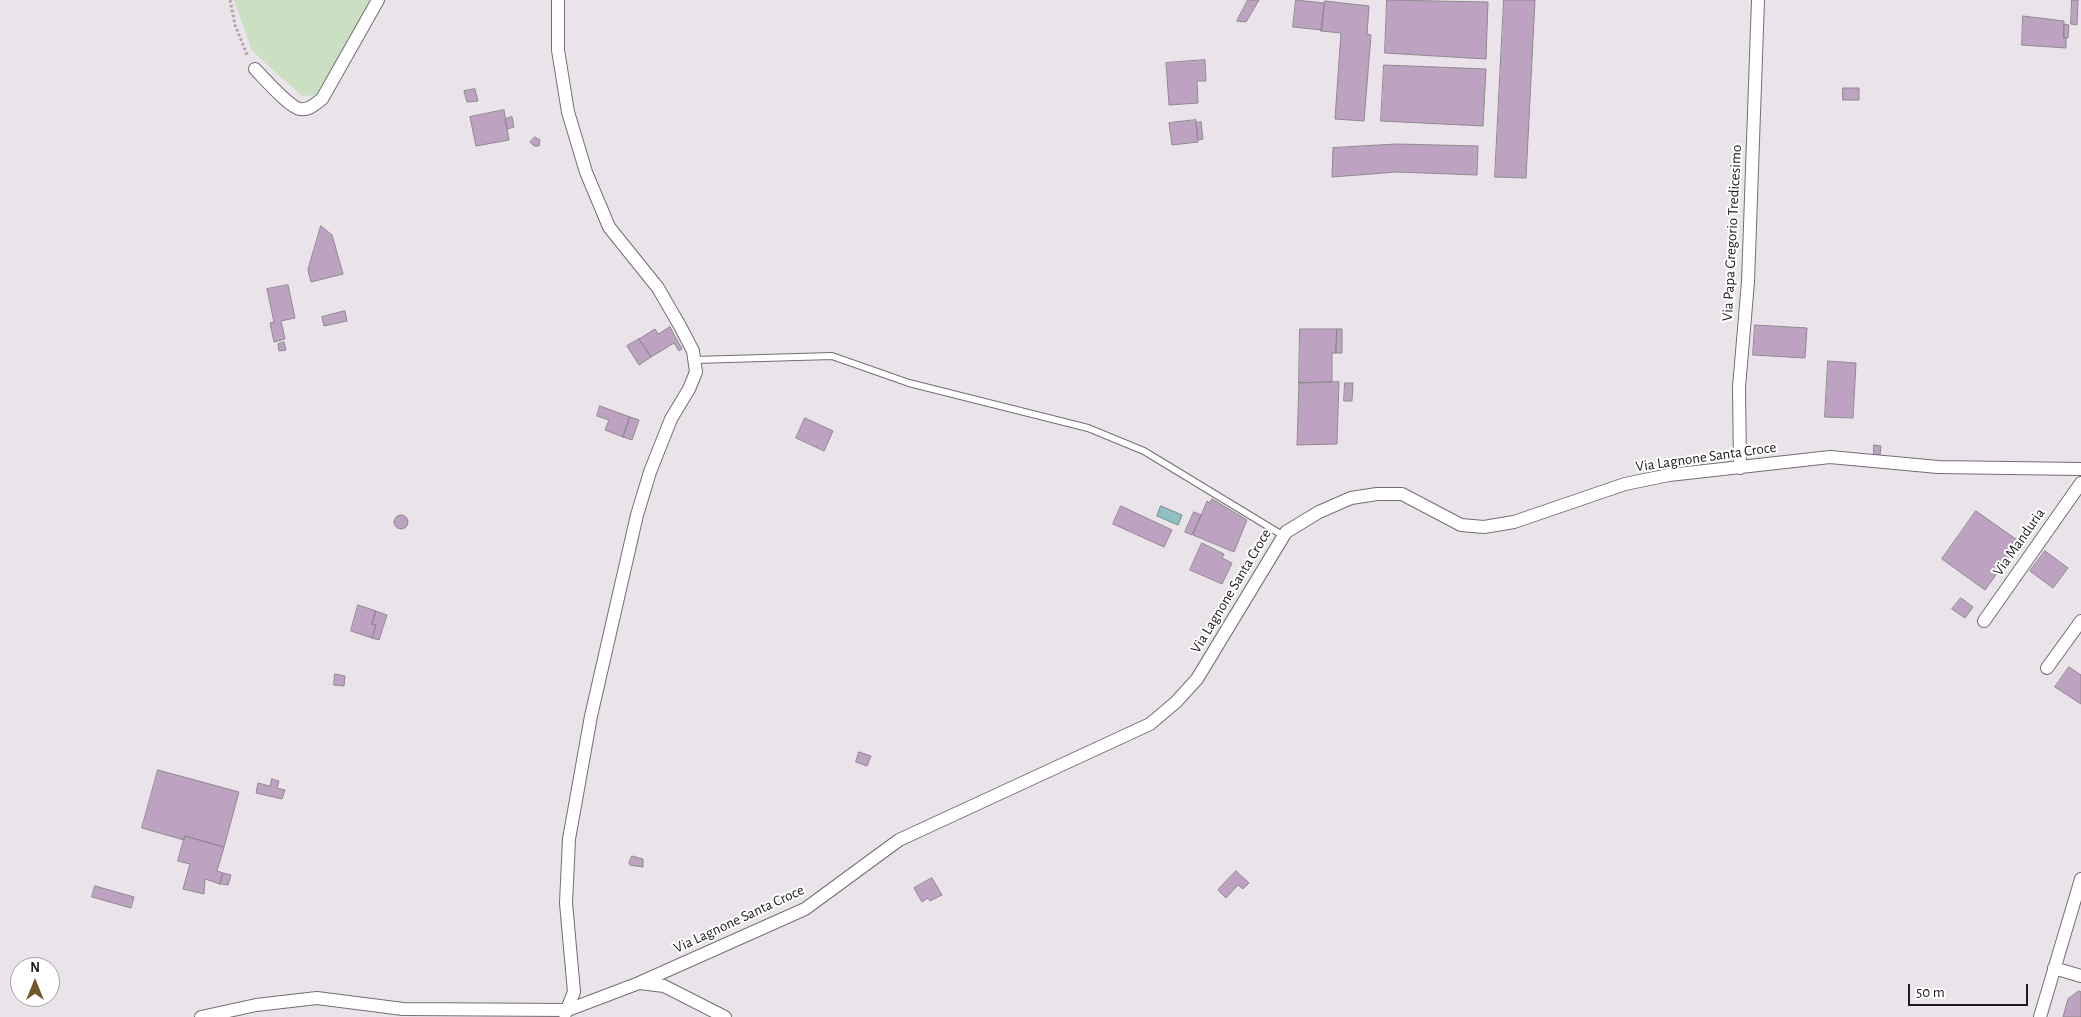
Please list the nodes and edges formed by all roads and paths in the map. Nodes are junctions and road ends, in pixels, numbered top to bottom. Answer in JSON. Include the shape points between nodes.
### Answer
{"nodes":[{"id":1,"x":230,"y":0,"type":"edge"},
{"id":2,"x":378,"y":0,"type":"edge"},
{"id":3,"x":558,"y":0,"type":"edge"},
{"id":4,"x":1758,"y":0,"type":"edge"},
{"id":5,"x":255,"y":69,"type":"joint"},
{"id":6,"x":694,"y":360,"type":"junction"},
{"id":7,"x":1740,"y":468,"type":"junction"},
{"id":8,"x":2081,"y":470,"type":"edge"},
{"id":9,"x":2081,"y":483,"type":"edge"},
{"id":10,"x":1284,"y":536,"type":"junction"},
{"id":11,"x":1984,"y":621,"type":"dead end"},
{"id":12,"x":2081,"y":621,"type":"edge"},
{"id":13,"x":2047,"y":668,"type":"dead end"},
{"id":14,"x":2081,"y":879,"type":"edge"},
{"id":15,"x":2054,"y":968,"type":"junction"},
{"id":16,"x":2081,"y":976,"type":"edge"},
{"id":17,"x":639,"y":983,"type":"junction"},
{"id":18,"x":565,"y":1014,"type":"edge"},
{"id":19,"x":201,"y":1017,"type":"edge"},
{"id":20,"x":725,"y":1017,"type":"edge"},
{"id":21,"x":2040,"y":1017,"type":"edge"}],
"edges":[{"from":1,"to":5,"type":"path","via":[[234,25]]},
{"from":2,"to":5,"type":"street","via":[[322,98],[311,107],[300,109],[291,104]]},
{"from":3,"to":6,"type":"street","via":[[558,50],[568,112],[586,172],[609,228],[658,288],[692,350]]},
{"from":4,"to":7,"type":"street","name":"Via Papa Gregorio Tredicesimo","via":[[1748,282],[1739,387]]},
{"from":6,"to":10,"type":"lane","via":[[832,356],[909,382],[1088,428],[1144,451]]},
{"from":6,"to":18,"type":"street","via":[[696,372],[671,419],[637,515],[591,716],[569,839],[566,902],[574,992]]},
{"from":7,"to":8,"type":"street","name":"Via Lagnone Santa Croce","via":[[1830,457],[1938,467]]},
{"from":7,"to":10,"type":"street","name":"Via Lagnone Santa Croce","via":[[1625,484],[1514,522],[1484,527],[1461,525],[1402,494],[1368,495],[1351,498],[1319,512]]},
{"from":9,"to":11,"type":"street","name":"Via Manduria"},
{"from":10,"to":17,"type":"street","name":"Via Lagnone Santa Croce","via":[[1197,679],[1150,724],[899,840],[805,910]]},
{"from":12,"to":13,"type":"street"},
{"from":14,"to":15,"type":"street"},
{"from":15,"to":16,"type":"street"},
{"from":15,"to":21,"type":"street"},
{"from":17,"to":18,"type":"street","name":"Via Lagnone Santa Croce"},
{"from":17,"to":20,"type":"street","via":[[664,986]]},
{"from":18,"to":19,"type":"street","via":[[403,1009],[317,998],[256,1005]]}]}
